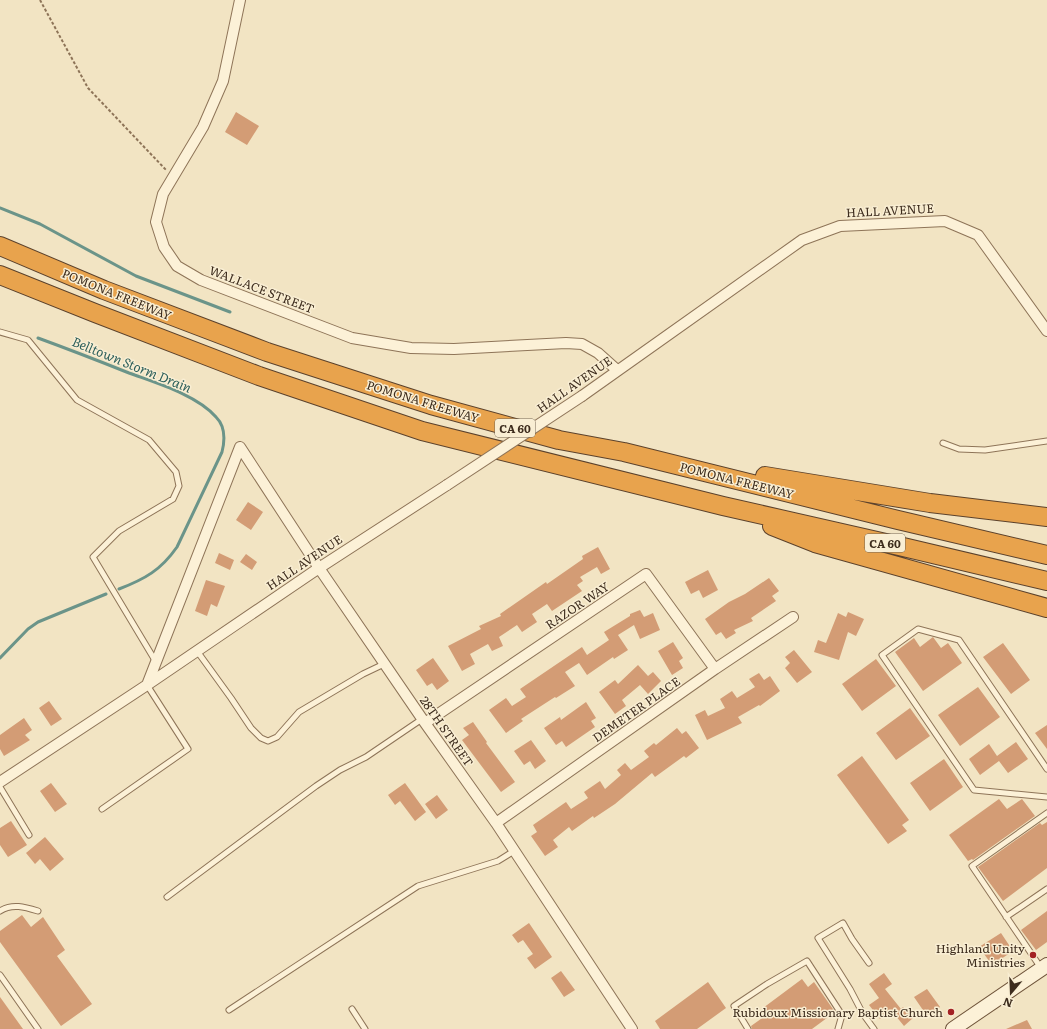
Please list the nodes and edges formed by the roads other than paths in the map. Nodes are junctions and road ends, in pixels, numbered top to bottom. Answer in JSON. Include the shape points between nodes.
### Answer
{"nodes":[{"id":1,"x":240,"y":0,"type":"edge"},
{"id":2,"x":0,"y":246,"type":"edge"},
{"id":3,"x":0,"y":275,"type":"edge"},
{"id":4,"x":1047,"y":331,"type":"edge"},
{"id":5,"x":0,"y":332,"type":"edge"},
{"id":6,"x":617,"y":370,"type":"junction"},
{"id":7,"x":1047,"y":441,"type":"edge"},
{"id":8,"x":943,"y":443,"type":"dead end"},
{"id":9,"x":624,"y":452,"type":"junction"},
{"id":10,"x":723,"y":506,"type":"junction"},
{"id":11,"x":1047,"y":517,"type":"edge"},
{"id":12,"x":1047,"y":555,"type":"edge"},
{"id":13,"x":319,"y":568,"type":"junction"},
{"id":14,"x":1047,"y":581,"type":"edge"},
{"id":15,"x":1047,"y":608,"type":"edge"},
{"id":16,"x":793,"y":617,"type":"dead end"},
{"id":17,"x":197,"y":650,"type":"junction"},
{"id":18,"x":156,"y":662,"type":"junction"},
{"id":19,"x":384,"y":664,"type":"junction"},
{"id":20,"x":715,"y":669,"type":"junction"},
{"id":21,"x":147,"y":685,"type":"junction"},
{"id":22,"x":424,"y":721,"type":"junction"},
{"id":23,"x":1047,"y":769,"type":"edge"},
{"id":24,"x":0,"y":782,"type":"edge"},
{"id":25,"x":0,"y":788,"type":"edge"},
{"id":26,"x":1047,"y":796,"type":"edge"},
{"id":27,"x":102,"y":809,"type":"dead end"},
{"id":28,"x":1047,"y":813,"type":"edge"},
{"id":29,"x":496,"y":823,"type":"junction"},
{"id":30,"x":29,"y":835,"type":"dead end"},
{"id":31,"x":514,"y":851,"type":"junction"},
{"id":32,"x":1047,"y":889,"type":"edge"},
{"id":33,"x":167,"y":897,"type":"dead end"},
{"id":34,"x":0,"y":911,"type":"edge"},
{"id":35,"x":38,"y":911,"type":"dead end"},
{"id":36,"x":1006,"y":917,"type":"junction"},
{"id":37,"x":869,"y":963,"type":"dead end"},
{"id":38,"x":1044,"y":967,"type":"edge"},
{"id":39,"x":0,"y":975,"type":"edge"},
{"id":40,"x":352,"y":1009,"type":"dead end"},
{"id":41,"x":229,"y":1010,"type":"dead end"},
{"id":42,"x":38,"y":1029,"type":"edge"},
{"id":43,"x":365,"y":1029,"type":"edge"},
{"id":44,"x":632,"y":1029,"type":"edge"},
{"id":45,"x":748,"y":1029,"type":"edge"},
{"id":46,"x":838,"y":1029,"type":"edge"},
{"id":47,"x":874,"y":1029,"type":"edge"},
{"id":48,"x":953,"y":1029,"type":"edge"}],
"edges":[{"from":1,"to":6,"type":"street","name":"WALLACE STREET","via":[[223,82],[203,127],[163,194],[156,222],[164,247],[177,266],[201,280],[352,338],[411,348],[454,349],[582,344],[598,353]]},
{"from":2,"to":9,"type":"highway","name":"POMONA FREEWAY","number":"CA 60","via":[[104,290],[267,352],[431,405],[559,440]]},
{"from":3,"to":10,"type":"highway","name":"POMONA FREEWAY","number":"CA 60","via":[[259,376],[422,430]]},
{"from":4,"to":6,"type":"street","name":"HALL AVENUE","via":[[978,235],[945,221],[840,226],[802,240]]},
{"from":5,"to":18,"type":"lane","via":[[28,340],[77,400],[149,440],[176,472],[179,486],[173,499],[119,531],[93,557]]},
{"from":6,"to":13,"type":"street","name":"HALL AVENUE","bridge":true,"via":[[582,396]]},
{"from":7,"to":8,"type":"lane","via":[[985,450],[959,449]]},
{"from":9,"to":11,"type":"highway","via":[[930,503]]},
{"from":9,"to":12,"type":"highway","name":"POMONA FREEWAY","number":"CA 60"},
{"from":10,"to":14,"type":"highway","name":"POMONA FREEWAY","number":"CA 60"},
{"from":10,"to":15,"type":"highway","via":[[815,543]]},
{"from":13,"to":17,"type":"street","name":"HALL AVENUE"},
{"from":13,"to":18,"type":"street","name":"28TH STREET","via":[[240,448]]},
{"from":13,"to":19,"type":"street","name":"28TH STREET"},
{"from":16,"to":20,"type":"street","name":"DEMETER PLACE"},
{"from":17,"to":19,"type":"lane","via":[[251,728],[268,741],[277,737],[299,712]]},
{"from":17,"to":21,"type":"street","name":"HALL AVENUE"},
{"from":18,"to":21,"type":"street"},
{"from":19,"to":22,"type":"street","name":"28TH STREET"},
{"from":20,"to":22,"type":"street","name":"RAZOR WAY","via":[[646,574]]},
{"from":20,"to":29,"type":"street","name":"DEMETER PLACE"},
{"from":21,"to":24,"type":"street","name":"HALL AVENUE"},
{"from":21,"to":27,"type":"lane","via":[[188,749]]},
{"from":22,"to":29,"type":"street","name":"28TH STREET"},
{"from":22,"to":33,"type":"lane","via":[[316,786]]},
{"from":23,"to":26,"type":"lane","via":[[959,640],[918,630],[882,655],[974,790]]},
{"from":25,"to":30,"type":"lane"},
{"from":28,"to":36,"type":"lane","via":[[972,866]]},
{"from":29,"to":31,"type":"street","name":"28TH STREET"},
{"from":31,"to":41,"type":"lane","via":[[498,862],[418,886]]},
{"from":31,"to":44,"type":"street","name":"28TH STREET"},
{"from":32,"to":36,"type":"lane"},
{"from":34,"to":35,"type":"lane","via":[[6,907],[21,906]]},
{"from":36,"to":38,"type":"lane"},
{"from":37,"to":47,"type":"lane","via":[[843,923],[818,938]]},
{"from":38,"to":48,"type":"main road"},
{"from":39,"to":42,"type":"lane"},
{"from":40,"to":43,"type":"lane"},
{"from":45,"to":46,"type":"lane","via":[[734,1006],[807,961],[842,1015]]}]}
